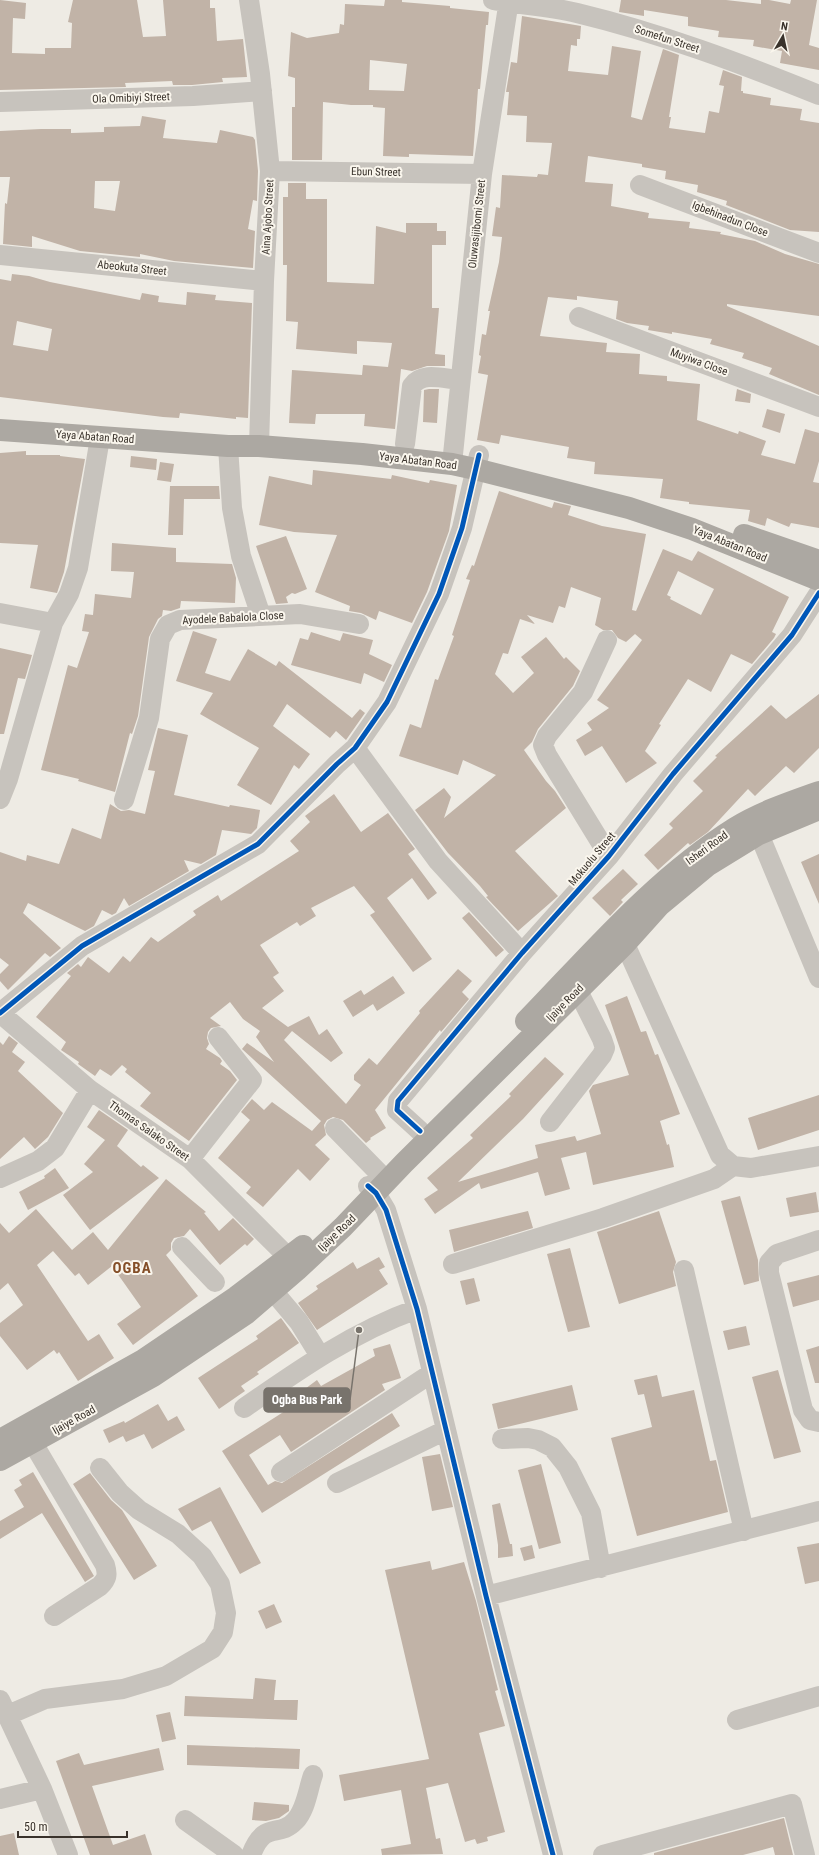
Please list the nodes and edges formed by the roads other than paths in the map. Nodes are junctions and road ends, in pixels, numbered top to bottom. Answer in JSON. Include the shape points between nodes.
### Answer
{"nodes":[{"id":1,"x":249,"y":0,"type":"edge"},
{"id":2,"x":504,"y":1,"type":"edge"},
{"id":3,"x":262,"y":91,"type":"junction"},
{"id":4,"x":819,"y":95,"type":"edge"},
{"id":5,"x":0,"y":102,"type":"edge"},
{"id":6,"x":270,"y":171,"type":"junction"},
{"id":7,"x":482,"y":174,"type":"junction"},
{"id":8,"x":640,"y":185,"type":"dead end"},
{"id":9,"x":819,"y":253,"type":"edge"},
{"id":10,"x":0,"y":255,"type":"edge"},
{"id":11,"x":264,"y":281,"type":"junction"},
{"id":12,"x":579,"y":317,"type":"dead end"},
{"id":13,"x":460,"y":380,"type":"junction"},
{"id":14,"x":819,"y":407,"type":"edge"},
{"id":15,"x":0,"y":419,"type":"edge"},
{"id":16,"x":0,"y":430,"type":"edge"},
{"id":17,"x":100,"y":438,"type":"junction"},
{"id":18,"x":258,"y":440,"type":"junction"},
{"id":19,"x":405,"y":444,"type":"junction"},
{"id":20,"x":228,"y":446,"type":"junction"},
{"id":21,"x":453,"y":457,"type":"junction"},
{"id":22,"x":477,"y":462,"type":"junction"},
{"id":23,"x":819,"y":561,"type":"edge"},
{"id":24,"x":819,"y":580,"type":"edge"},
{"id":25,"x":819,"y":593,"type":"edge"},
{"id":26,"x":0,"y":613,"type":"edge"},
{"id":27,"x":261,"y":616,"type":"junction"},
{"id":28,"x":53,"y":624,"type":"junction"},
{"id":29,"x":359,"y":624,"type":"dead end"},
{"id":30,"x":606,"y":640,"type":"dead end"},
{"id":31,"x":355,"y":748,"type":"junction"},
{"id":32,"x":819,"y":792,"type":"edge"},
{"id":33,"x":0,"y":800,"type":"edge"},
{"id":34,"x":124,"y":800,"type":"dead end"},
{"id":35,"x":819,"y":809,"type":"edge"},
{"id":36,"x":759,"y":834,"type":"junction"},
{"id":37,"x":609,"y":856,"type":"junction"},
{"id":38,"x":619,"y":936,"type":"junction"},
{"id":39,"x":522,"y":953,"type":"junction"},
{"id":40,"x":819,"y":978,"type":"edge"},
{"id":41,"x":578,"y":991,"type":"junction"},
{"id":42,"x":0,"y":1013,"type":"edge"},
{"id":43,"x":218,"y":1036,"type":"dead end"},
{"id":44,"x":90,"y":1090,"type":"junction"},
{"id":45,"x":550,"y":1122,"type":"dead end"},
{"id":46,"x":335,"y":1128,"type":"dead end"},
{"id":47,"x":420,"y":1131,"type":"junction"},
{"id":48,"x":819,"y":1156,"type":"edge"},
{"id":49,"x":190,"y":1159,"type":"junction"},
{"id":50,"x":733,"y":1166,"type":"junction"},
{"id":51,"x":0,"y":1178,"type":"edge"},
{"id":52,"x":374,"y":1184,"type":"junction"},
{"id":53,"x":819,"y":1240,"type":"edge"},
{"id":54,"x":182,"y":1247,"type":"dead end"},
{"id":55,"x":293,"y":1264,"type":"junction"},
{"id":56,"x":453,"y":1264,"type":"dead end"},
{"id":57,"x":684,"y":1270,"type":"dead end"},
{"id":58,"x":215,"y":1282,"type":"dead end"},
{"id":59,"x":273,"y":1291,"type":"junction"},
{"id":60,"x":417,"y":1309,"type":"junction"},
{"id":61,"x":320,"y":1356,"type":"junction"},
{"id":62,"x":432,"y":1373,"type":"junction"},
{"id":63,"x":244,"y":1408,"type":"dead end"},
{"id":64,"x":819,"y":1422,"type":"edge"},
{"id":65,"x":446,"y":1430,"type":"junction"},
{"id":66,"x":502,"y":1439,"type":"dead end"},
{"id":67,"x":0,"y":1440,"type":"edge"},
{"id":68,"x":33,"y":1443,"type":"junction"},
{"id":69,"x":0,"y":1460,"type":"edge"},
{"id":70,"x":100,"y":1468,"type":"dead end"},
{"id":71,"x":281,"y":1472,"type":"dead end"},
{"id":72,"x":337,"y":1483,"type":"dead end"},
{"id":73,"x":819,"y":1511,"type":"edge"},
{"id":74,"x":744,"y":1531,"type":"junction"},
{"id":75,"x":600,"y":1568,"type":"junction"},
{"id":76,"x":486,"y":1596,"type":"junction"},
{"id":77,"x":54,"y":1616,"type":"dead end"},
{"id":78,"x":819,"y":1696,"type":"edge"},
{"id":79,"x":4,"y":1707,"type":"edge"},
{"id":80,"x":737,"y":1720,"type":"dead end"},
{"id":81,"x":313,"y":1775,"type":"dead end"},
{"id":82,"x":42,"y":1789,"type":"junction"},
{"id":83,"x":0,"y":1800,"type":"edge"},
{"id":84,"x":185,"y":1820,"type":"dead end"},
{"id":85,"x":68,"y":1855,"type":"edge"},
{"id":86,"x":234,"y":1855,"type":"edge"},
{"id":87,"x":251,"y":1855,"type":"edge"},
{"id":88,"x":552,"y":1855,"type":"edge"},
{"id":89,"x":603,"y":1855,"type":"edge"},
{"id":90,"x":805,"y":1855,"type":"edge"}],
"edges":[{"from":1,"to":3,"type":"street","name":"Aina Ajobo Street"},
{"from":2,"to":4,"type":"street","name":"Somefun Street","via":[[575,12],[635,28],[734,61]]},
{"from":2,"to":7,"type":"street","name":"Oluwasijibomi Street"},
{"from":3,"to":5,"type":"street","name":"Ola Omibiyi Street","via":[[193,96]]},
{"from":3,"to":6,"type":"street","name":"Aina Ajobo Street"},
{"from":6,"to":7,"type":"street","name":"Ebun Street"},
{"from":6,"to":11,"type":"street","name":"Aina Ajobo Street"},
{"from":7,"to":13,"type":"street","name":"Oluwasijibomi Street"},
{"from":8,"to":9,"type":"street","name":"Igbehinadun Close"},
{"from":10,"to":11,"type":"street","name":"Abeokuta Street"},
{"from":11,"to":18,"type":"street","name":"Aina Ajobo Street"},
{"from":12,"to":14,"type":"street","name":"Muyiwa Close"},
{"from":13,"to":19,"type":"street","via":[[423,376],[415,380],[412,386]]},
{"from":13,"to":21,"type":"street","name":"Oluwasijibomi Street"},
{"from":15,"to":18,"type":"main road","name":"Yaya Abatan Road"},
{"from":16,"to":17,"type":"main road","name":"Yaya Abatan Road"},
{"from":17,"to":20,"type":"main road","name":"Yaya Abatan Road"},
{"from":17,"to":28,"type":"street","via":[[78,568],[69,594]]},
{"from":18,"to":19,"type":"main road","name":"Yaya Abatan Road"},
{"from":18,"to":20,"type":"main road","name":"Yaya Abatan Road"},
{"from":18,"to":21,"type":"main road","name":"Yaya Abatan Road","via":[[362,454]]},
{"from":19,"to":21,"type":"main road","name":"Yaya Abatan Road"},
{"from":20,"to":27,"type":"street","via":[[241,556]]},
{"from":21,"to":22,"type":"main road","name":"Yaya Abatan Road"},
{"from":22,"to":23,"type":"main road","name":"Yaya Abatan Road","via":[[616,491]]},
{"from":22,"to":24,"type":"main road","name":"Yaya Abatan Road","via":[[692,529]]},
{"from":22,"to":31,"type":"street","via":[[462,528],[439,594],[387,702]]},
{"from":25,"to":37,"type":"street","name":"Mokuolu Street","via":[[792,635],[673,774]]},
{"from":26,"to":28,"type":"street"},
{"from":27,"to":29,"type":"street","name":"Ayodele Babalola Close","via":[[300,614]]},
{"from":27,"to":34,"type":"street","name":"Ayodele Babalola Close","via":[[180,620],[168,625],[160,639],[148,718]]},
{"from":28,"to":33,"type":"street"},
{"from":30,"to":37,"type":"street","via":[[583,692],[547,736],[543,745],[547,756]]},
{"from":31,"to":39,"type":"street","via":[[438,861]]},
{"from":31,"to":42,"type":"street","via":[[258,844],[82,946]]},
{"from":32,"to":38,"type":"main road","name":"Isheri Road","via":[[778,807],[737,827],[704,849],[650,893]]},
{"from":35,"to":36,"type":"main road","name":"Isheri Road"},
{"from":36,"to":38,"type":"main road","name":"Isheri Road","via":[[707,866]]},
{"from":36,"to":40,"type":"street"},
{"from":37,"to":39,"type":"street","name":"Mokuolu Street"},
{"from":38,"to":41,"type":"main road","name":"Ijaiye Road"},
{"from":38,"to":47,"type":"main road","name":"Ijaiye Road","via":[[593,952]]},
{"from":38,"to":50,"type":"street","via":[[720,1155]]},
{"from":39,"to":47,"type":"street","name":"Mokuolu Street","via":[[398,1101],[397,1110]]},
{"from":41,"to":45,"type":"street","via":[[605,1048]]},
{"from":41,"to":52,"type":"main road","name":"Ijaiye Road"},
{"from":42,"to":44,"type":"street","name":"Thomas Salako Street"},
{"from":43,"to":49,"type":"street","via":[[252,1080]]},
{"from":44,"to":49,"type":"street","name":"Thomas Salako Street"},
{"from":44,"to":51,"type":"street","via":[[55,1148],[38,1161]]},
{"from":46,"to":52,"type":"street"},
{"from":47,"to":52,"type":"main road","name":"Ijaiye Road"},
{"from":48,"to":50,"type":"street","via":[[752,1168]]},
{"from":49,"to":55,"type":"street","name":"Thomas Salako Street"},
{"from":50,"to":56,"type":"street","via":[[714,1179],[603,1218]]},
{"from":52,"to":55,"type":"main road","name":"Ijaiye Road","via":[[343,1227]]},
{"from":52,"to":60,"type":"street","via":[[386,1210]]},
{"from":53,"to":64,"type":"street","via":[[777,1254],[769,1263],[769,1273],[803,1410],[810,1420]]},
{"from":54,"to":58,"type":"street"},
{"from":55,"to":59,"type":"main road","name":"Ijaiye Road"},
{"from":55,"to":67,"type":"main road","name":"Ijaiye Road","via":[[236,1297],[143,1360]]},
{"from":57,"to":74,"type":"street"},
{"from":59,"to":61,"type":"street","via":[[299,1322]]},
{"from":59,"to":68,"type":"main road","name":"Ijaiye Road","via":[[247,1313],[153,1376]]},
{"from":60,"to":61,"type":"street","via":[[385,1320]]},
{"from":60,"to":62,"type":"street"},
{"from":61,"to":63,"type":"street"},
{"from":62,"to":65,"type":"street"},
{"from":62,"to":71,"type":"street"},
{"from":65,"to":72,"type":"street"},
{"from":65,"to":76,"type":"street"},
{"from":66,"to":75,"type":"street","via":[[538,1440],[552,1447],[568,1467],[591,1513]]},
{"from":68,"to":69,"type":"main road","name":"Ijaiye Road"},
{"from":68,"to":77,"type":"street","via":[[108,1574],[100,1586]]},
{"from":70,"to":79,"type":"street","via":[[120,1493],[139,1510],[178,1534],[202,1556],[220,1584],[226,1613],[223,1632],[212,1650],[166,1676],[122,1689]]},
{"from":73,"to":74,"type":"street"},
{"from":74,"to":75,"type":"street"},
{"from":75,"to":76,"type":"street"},
{"from":76,"to":88,"type":"street"},
{"from":78,"to":80,"type":"street"},
{"from":79,"to":82,"type":"street"},
{"from":81,"to":87,"type":"street","via":[[300,1815],[283,1828],[265,1833],[256,1843]]},
{"from":82,"to":83,"type":"street"},
{"from":82,"to":85,"type":"street"},
{"from":84,"to":86,"type":"street"},
{"from":89,"to":90,"type":"street","via":[[792,1804]]}]}
